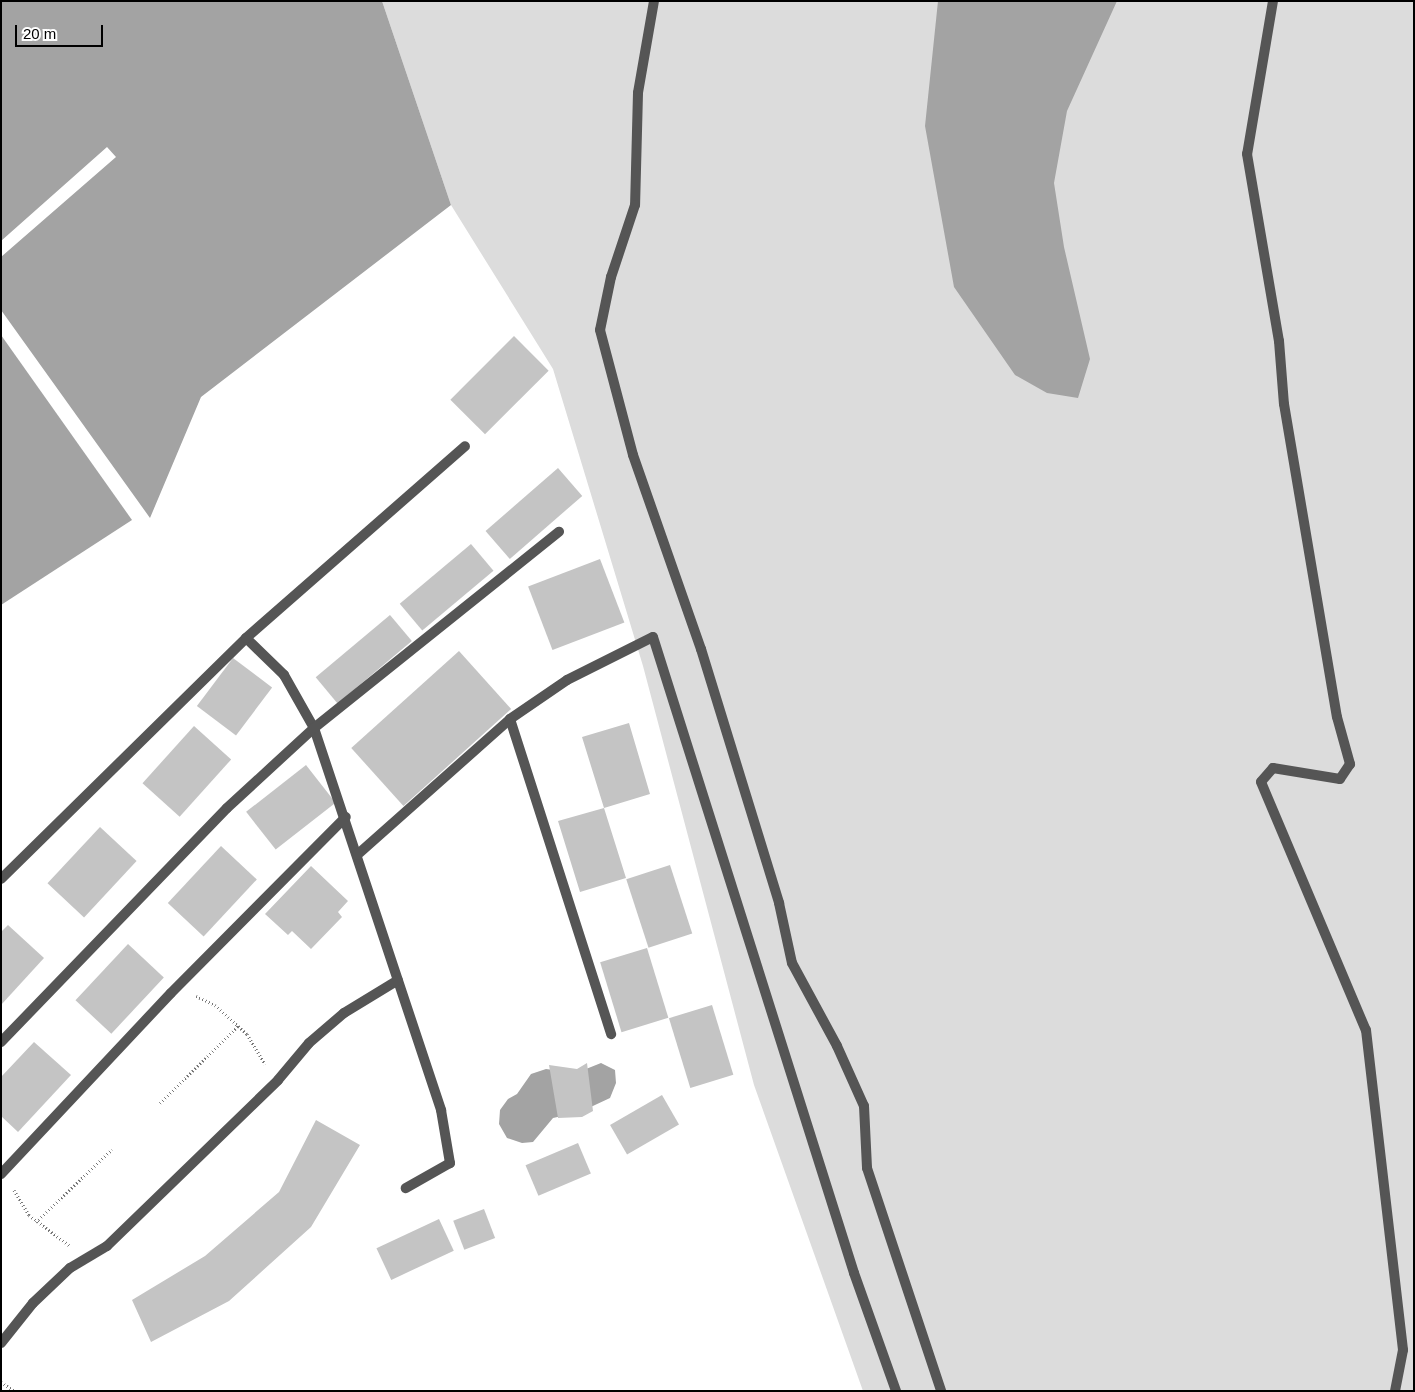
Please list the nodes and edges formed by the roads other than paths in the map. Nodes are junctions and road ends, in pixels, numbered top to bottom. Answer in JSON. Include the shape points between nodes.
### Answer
{"nodes":[{"id":1,"x":654,"y":1,"type":"edge"},
{"id":2,"x":1273,"y":1,"type":"edge"},
{"id":3,"x":465,"y":446,"type":"dead end"},
{"id":4,"x":559,"y":532,"type":"dead end"},
{"id":5,"x":246,"y":638,"type":"junction"},
{"id":6,"x":510,"y":719,"type":"junction"},
{"id":7,"x":314,"y":728,"type":"junction"},
{"id":8,"x":346,"y":817,"type":"junction"},
{"id":9,"x":357,"y":855,"type":"junction"},
{"id":10,"x":1,"y":879,"type":"edge"},
{"id":11,"x":398,"y":980,"type":"junction"},
{"id":12,"x":611,"y":1034,"type":"dead end"},
{"id":13,"x":1,"y":1042,"type":"edge"},
{"id":14,"x":3,"y":1172,"type":"edge"},
{"id":15,"x":406,"y":1188,"type":"dead end"},
{"id":16,"x":1,"y":1343,"type":"edge"},
{"id":17,"x":896,"y":1391,"type":"edge"},
{"id":18,"x":941,"y":1391,"type":"edge"},
{"id":19,"x":1396,"y":1391,"type":"edge"}],
"edges":[{"from":1,"to":18,"type":"street","via":[[638,92],[635,204],[611,277],[600,330],[633,455],[701,648],[776,893],[792,963],[837,1046],[864,1106],[867,1168]]},
{"from":2,"to":19,"type":"street","via":[[1247,154],[1278,340],[1287,423],[1337,716],[1350,764],[1340,779],[1273,768],[1261,782],[1366,1030],[1403,1350]]},
{"from":3,"to":5,"type":"street"},
{"from":4,"to":7,"type":"street"},
{"from":5,"to":7,"type":"street","via":[[284,675]]},
{"from":5,"to":10,"type":"street"},
{"from":6,"to":9,"type":"street"},
{"from":6,"to":12,"type":"street"},
{"from":6,"to":17,"type":"street","via":[[566,680],[653,637],[854,1273]]},
{"from":7,"to":8,"type":"street"},
{"from":7,"to":13,"type":"street","via":[[227,808]]},
{"from":8,"to":9,"type":"street"},
{"from":8,"to":14,"type":"street","via":[[178,987]]},
{"from":9,"to":11,"type":"street"},
{"from":11,"to":15,"type":"street","via":[[441,1110],[450,1163]]},
{"from":11,"to":16,"type":"street","via":[[337,1019],[309,1043],[260,1098],[107,1246],[70,1268],[33,1303]]}]}
